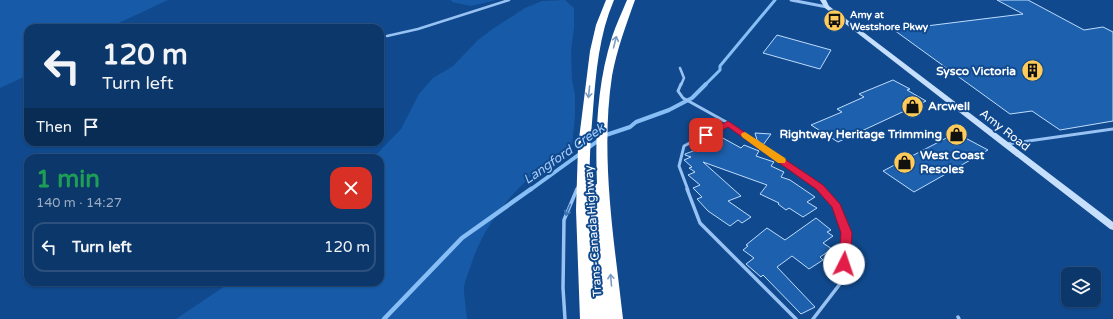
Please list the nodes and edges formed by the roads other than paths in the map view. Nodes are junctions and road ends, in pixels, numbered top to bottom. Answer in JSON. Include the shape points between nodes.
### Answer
{"nodes":[{"id":1,"x":509,"y":0,"type":"edge"},
{"id":2,"x":610,"y":0,"type":"edge"},
{"id":3,"x":631,"y":0,"type":"edge"},
{"id":4,"x":791,"y":0,"type":"edge"},
{"id":5,"x":825,"y":3,"type":"edge"},
{"id":6,"x":386,"y":36,"type":"dead end"},
{"id":7,"x":680,"y":68,"type":"dead end"},
{"id":8,"x":728,"y":123,"type":"junction"},
{"id":9,"x":1113,"y":129,"type":"edge"},
{"id":10,"x":1005,"y":144,"type":"junction"},
{"id":11,"x":602,"y":150,"type":"junction"},
{"id":12,"x":583,"y":174,"type":"junction"},
{"id":13,"x":1113,"y":227,"type":"edge"},
{"id":14,"x":565,"y":319,"type":"edge"},
{"id":15,"x":588,"y":319,"type":"edge"},
{"id":16,"x":601,"y":319,"type":"edge"},
{"id":17,"x":615,"y":319,"type":"edge"},
{"id":18,"x":796,"y":319,"type":"edge"},
{"id":19,"x":813,"y":319,"type":"edge"}],
"edges":[{"from":1,"to":6,"type":"lane","via":[[418,29]]},
{"from":2,"to":12,"type":"highway","name":"Trans-Canada Highway","one_way":true,"via":[[592,68]]},
{"from":11,"to":3,"type":"highway","name":"Trans-Canada Highway","one_way":true,"via":[[604,101],[609,65],[617,34]]},
{"from":4,"to":5,"type":"street","name":"Amy Road"},
{"from":5,"to":10,"type":"street","name":"Amy Road"},
{"from":7,"to":8,"type":"lane","via":[[684,78],[678,92],[683,98]]},
{"from":8,"to":18,"type":"lane","via":[[684,146],[679,166],[700,223]]},
{"from":8,"to":19,"type":"lane","via":[[819,187],[836,206],[847,233],[843,280]]},
{"from":9,"to":10,"type":"lane"},
{"from":10,"to":13,"type":"street","name":"Amy Road"},
{"from":11,"to":16,"type":"highway","via":[[597,175],[596,206]]},
{"from":17,"to":11,"type":"highway","name":"Trans-Canada Highway","one_way":true},
{"from":12,"to":14,"type":"lane","one_way":true,"via":[[564,220]]},
{"from":12,"to":15,"type":"highway","name":"Trans-Canada Highway"}]}
